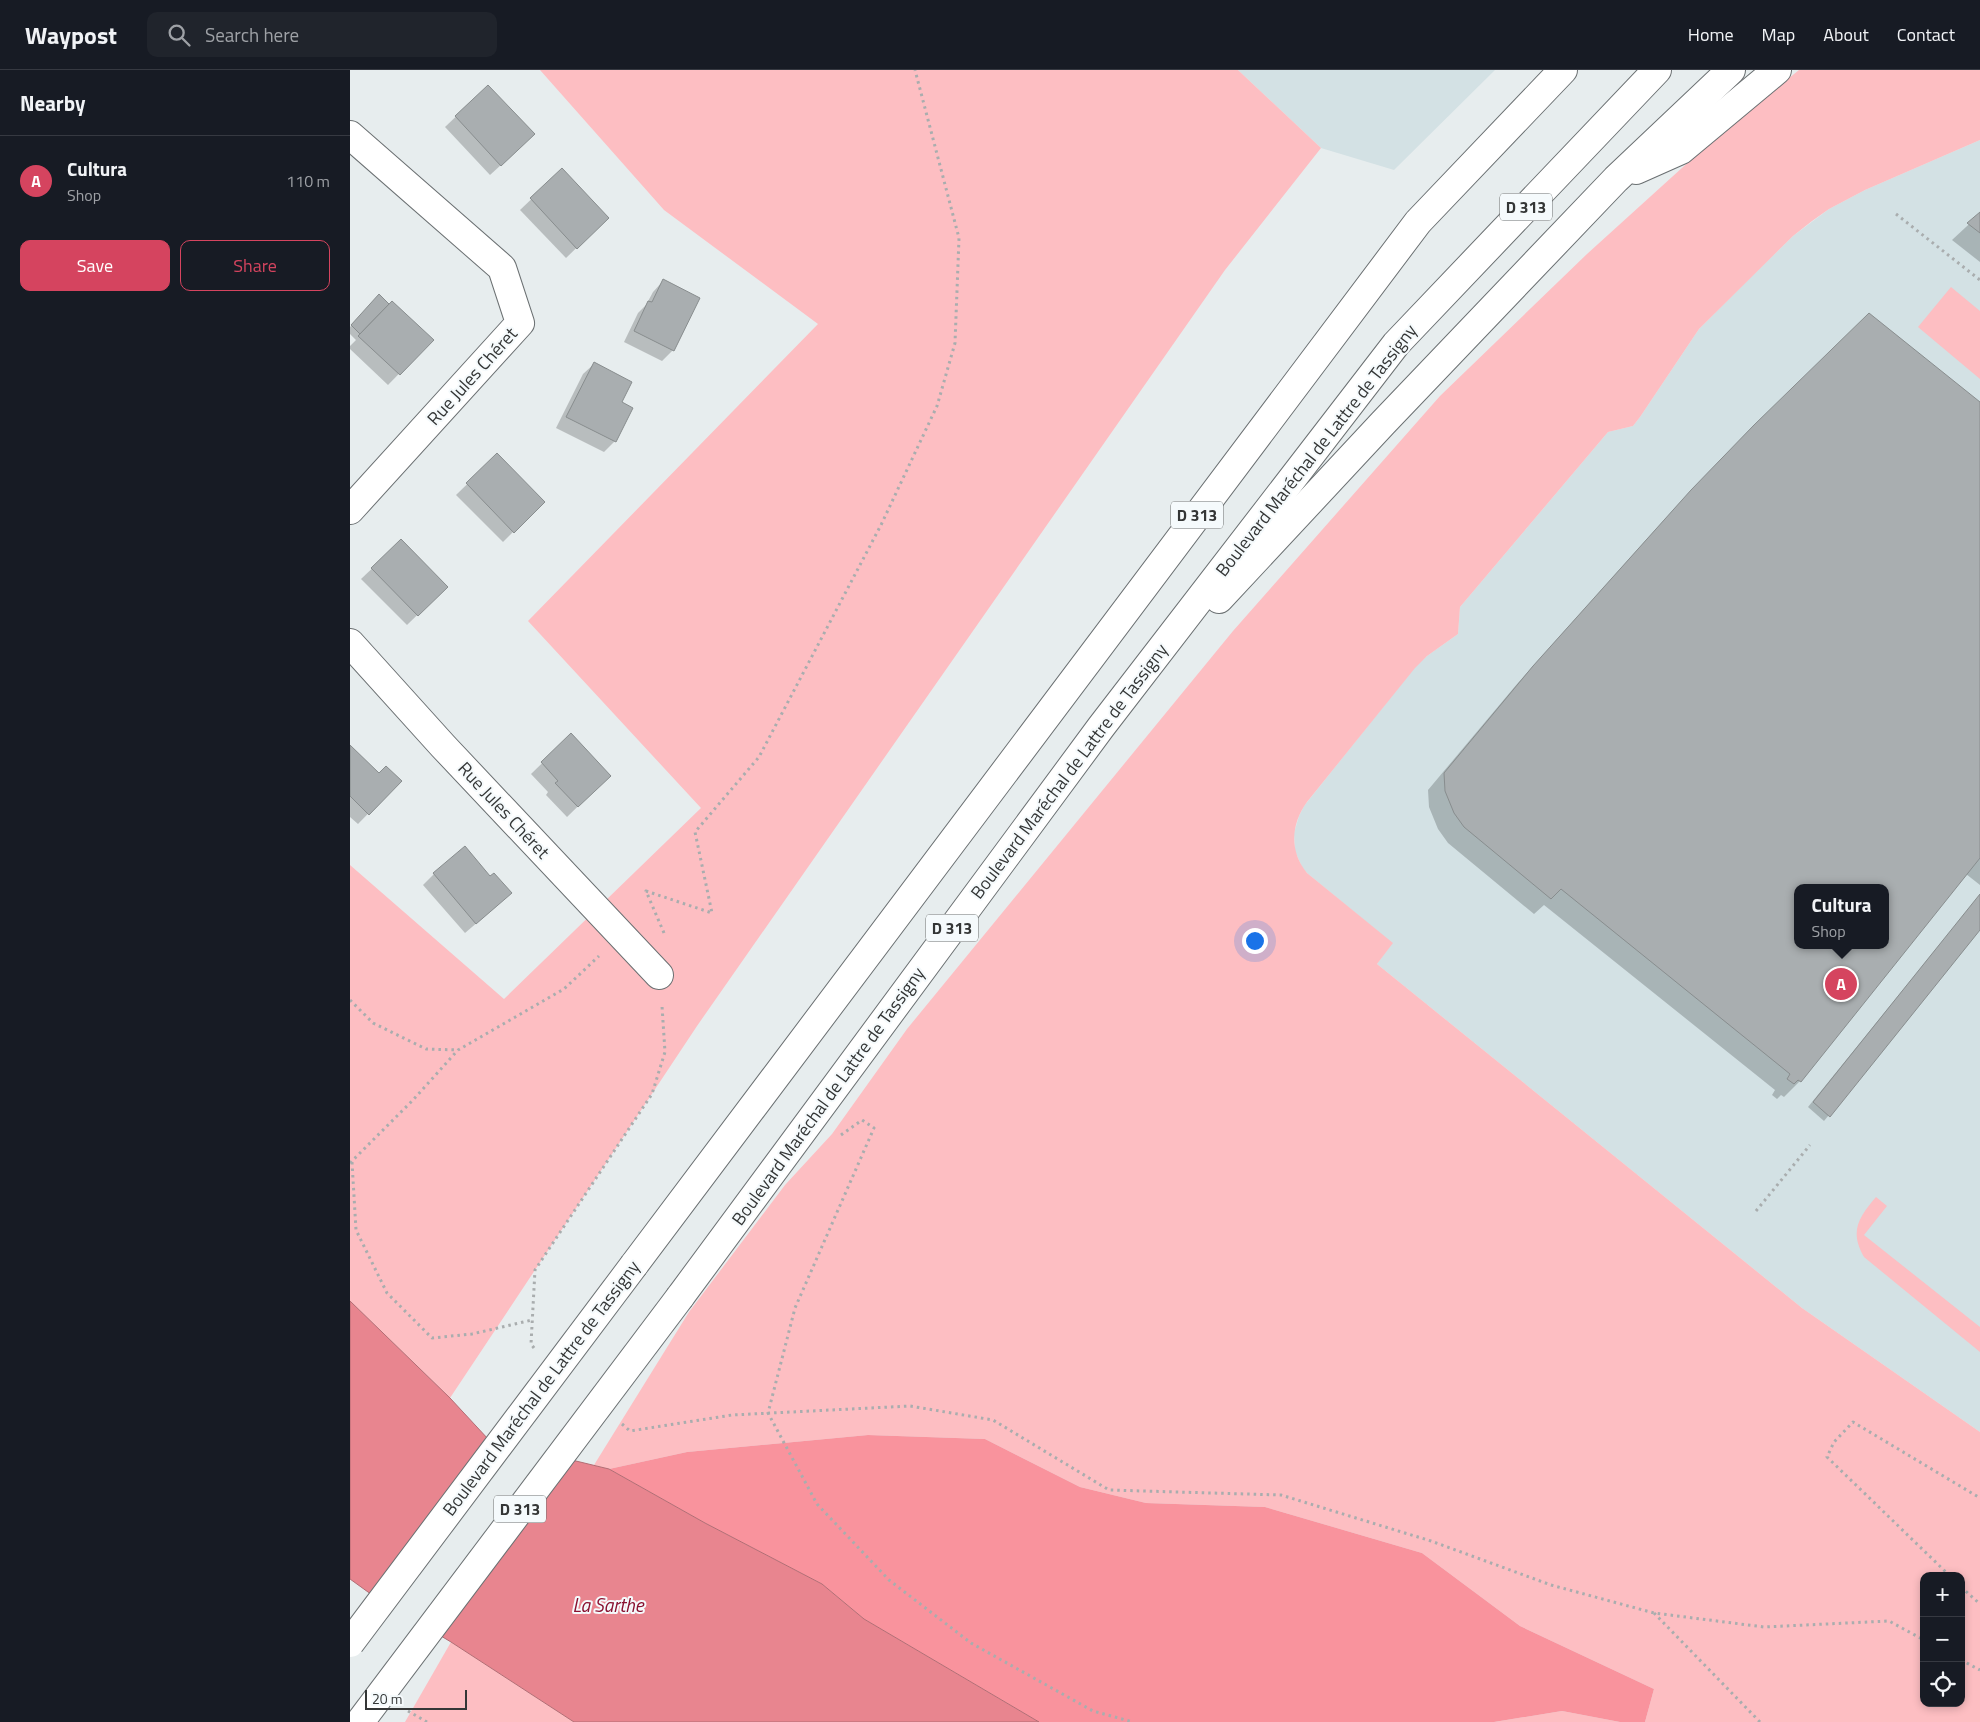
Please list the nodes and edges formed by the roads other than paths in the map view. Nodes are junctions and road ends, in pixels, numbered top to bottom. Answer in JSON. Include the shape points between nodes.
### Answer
{"nodes":[{"id":1,"x":1563,"y":70,"type":"edge"},
{"id":2,"x":1657,"y":70,"type":"edge"},
{"id":3,"x":1731,"y":70,"type":"edge"},
{"id":4,"x":1777,"y":70,"type":"edge"},
{"id":5,"x":350,"y":135,"type":"edge"},
{"id":6,"x":1616,"y":179,"type":"junction"},
{"id":7,"x":350,"y":510,"type":"edge"},
{"id":8,"x":350,"y":643,"type":"edge"},
{"id":9,"x":1101,"y":727,"type":"junction"},
{"id":10,"x":660,"y":975,"type":"road end"},
{"id":11,"x":350,"y":1643,"type":"edge"},
{"id":12,"x":360,"y":1722,"type":"edge"}],
"edges":[{"from":1,"to":11,"type":"main road","name":"Boulevard Maréchal de Lattre de Tassigny","number":"D 313","bridge":true,"via":[[1418,222]]},
{"from":2,"to":9,"type":"main road","name":"Boulevard Maréchal de Lattre de Tassigny","number":"D 313","via":[[1396,344]]},
{"from":3,"to":6,"type":"main road","number":"D 313"},
{"from":4,"to":6,"type":"main road","number":"D 313","via":[[1681,150]]},
{"from":5,"to":7,"type":"main road","name":"Rue Jules Chéret","via":[[502,268],[520,323]]},
{"from":6,"to":9,"type":"main road","number":"D 313","via":[[1383,423]]},
{"from":8,"to":10,"type":"main road","name":"Rue Jules Chéret"},
{"from":9,"to":12,"type":"main road","name":"Boulevard Maréchal de Lattre de Tassigny","number":"D 313","bridge":true,"via":[[680,1297]]}]}
